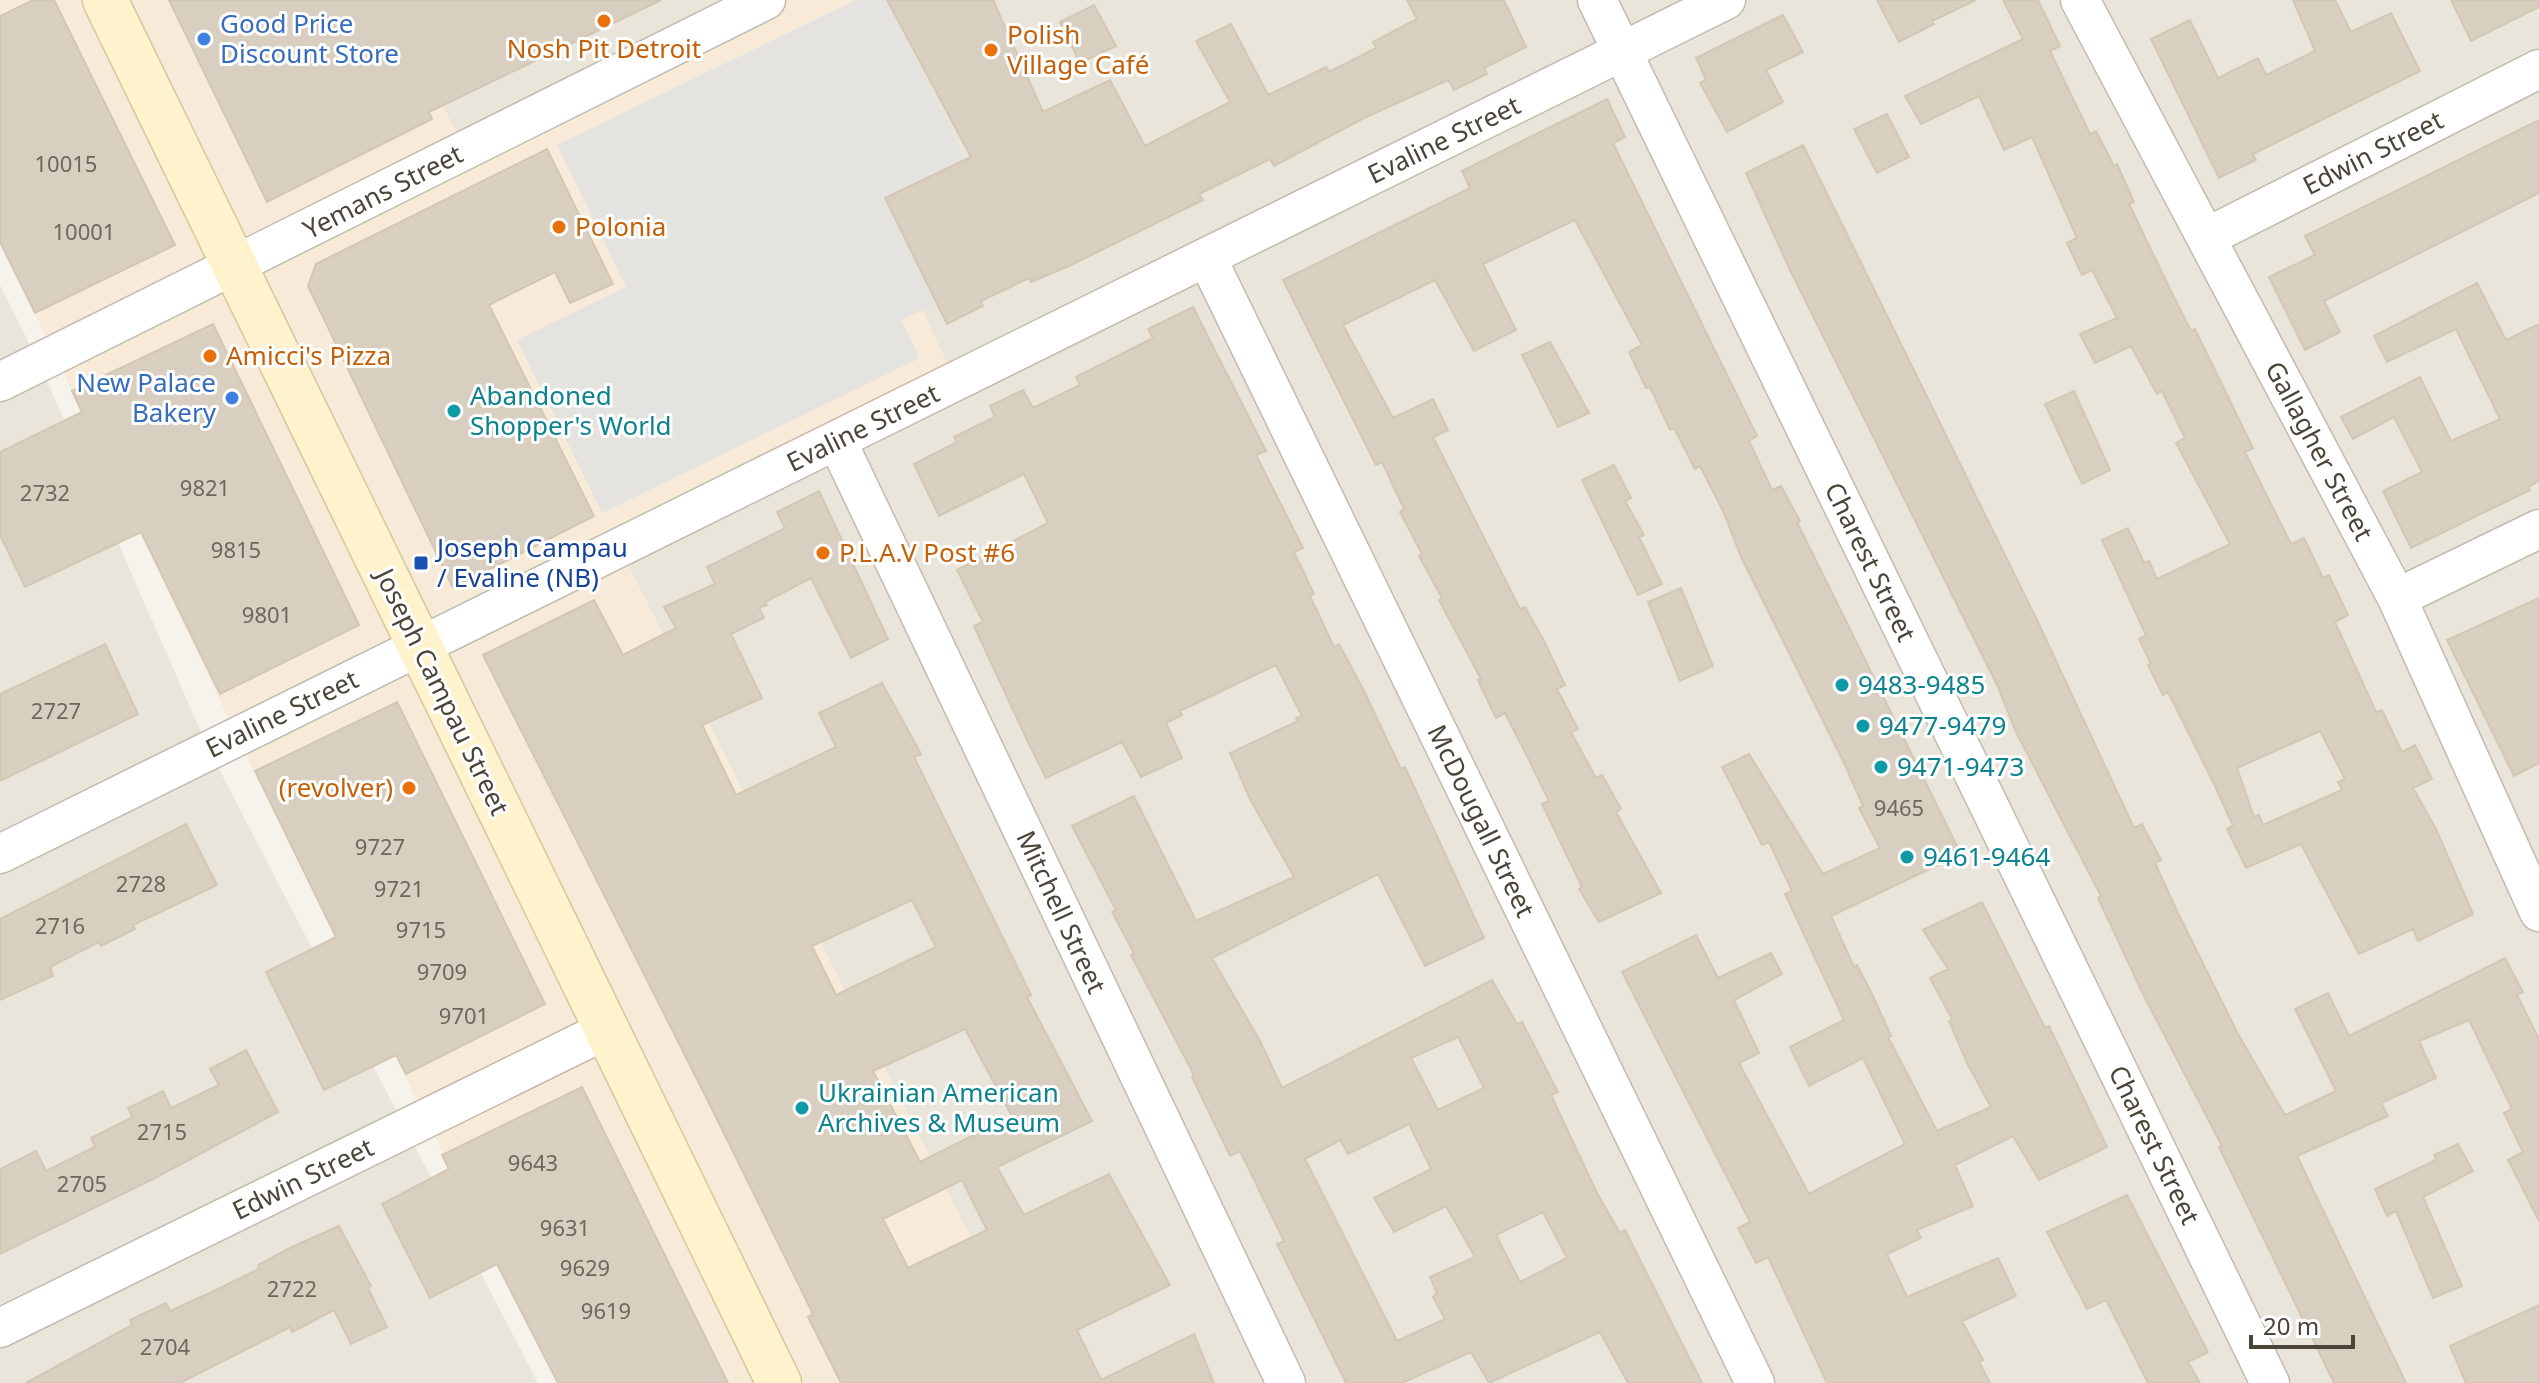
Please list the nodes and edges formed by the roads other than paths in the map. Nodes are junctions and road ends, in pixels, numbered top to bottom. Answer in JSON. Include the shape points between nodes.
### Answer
{"nodes":[{"id":1,"x":105,"y":0,"type":"edge"},
{"id":2,"x":766,"y":0,"type":"edge"},
{"id":3,"x":1597,"y":0,"type":"edge"},
{"id":4,"x":1726,"y":0,"type":"edge"},
{"id":5,"x":2080,"y":0,"type":"edge"},
{"id":6,"x":1622,"y":52,"type":"junction"},
{"id":7,"x":2539,"y":69,"type":"edge"},
{"id":8,"x":2207,"y":237,"type":"junction"},
{"id":9,"x":1207,"y":258,"type":"junction"},
{"id":10,"x":234,"y":266,"type":"junction"},
{"id":11,"x":0,"y":382,"type":"edge"},
{"id":12,"x":837,"y":441,"type":"junction"},
{"id":13,"x":2539,"y":529,"type":"edge"},
{"id":14,"x":2397,"y":598,"type":"junction"},
{"id":15,"x":419,"y":646,"type":"junction"},
{"id":16,"x":0,"y":854,"type":"edge"},
{"id":17,"x":2539,"y":912,"type":"edge"},
{"id":18,"x":606,"y":1030,"type":"junction"},
{"id":19,"x":0,"y":1328,"type":"edge"},
{"id":20,"x":779,"y":1383,"type":"edge"},
{"id":21,"x":1286,"y":1383,"type":"edge"},
{"id":22,"x":1755,"y":1383,"type":"edge"},
{"id":23,"x":2270,"y":1383,"type":"edge"}],
"edges":[{"from":1,"to":10,"type":"street","name":"Joseph Campau Street"},
{"from":2,"to":10,"type":"street","name":"Yemans Street"},
{"from":3,"to":6,"type":"street","name":"Charest Street"},
{"from":4,"to":6,"type":"street","name":"Evaline Street"},
{"from":5,"to":8,"type":"street","name":"Gallagher Street"},
{"from":6,"to":9,"type":"street","name":"Evaline Street"},
{"from":6,"to":23,"type":"street","name":"Charest Street"},
{"from":7,"to":8,"type":"street","name":"Edwin Street"},
{"from":8,"to":14,"type":"street","name":"Gallagher Street"},
{"from":9,"to":12,"type":"street","name":"Evaline Street"},
{"from":9,"to":22,"type":"street","name":"McDougall Street"},
{"from":10,"to":11,"type":"street","name":"Yemans Street"},
{"from":10,"to":15,"type":"street","name":"Joseph Campau Street"},
{"from":12,"to":15,"type":"street","name":"Evaline Street"},
{"from":12,"to":21,"type":"street","name":"Mitchell Street"},
{"from":13,"to":14,"type":"street"},
{"from":14,"to":17,"type":"street","name":"Gallagher Street"},
{"from":15,"to":16,"type":"street","name":"Evaline Street"},
{"from":15,"to":18,"type":"street","name":"Joseph Campau Street"},
{"from":18,"to":19,"type":"street","name":"Edwin Street"},
{"from":18,"to":20,"type":"street","name":"Joseph Campau Street"}]}
